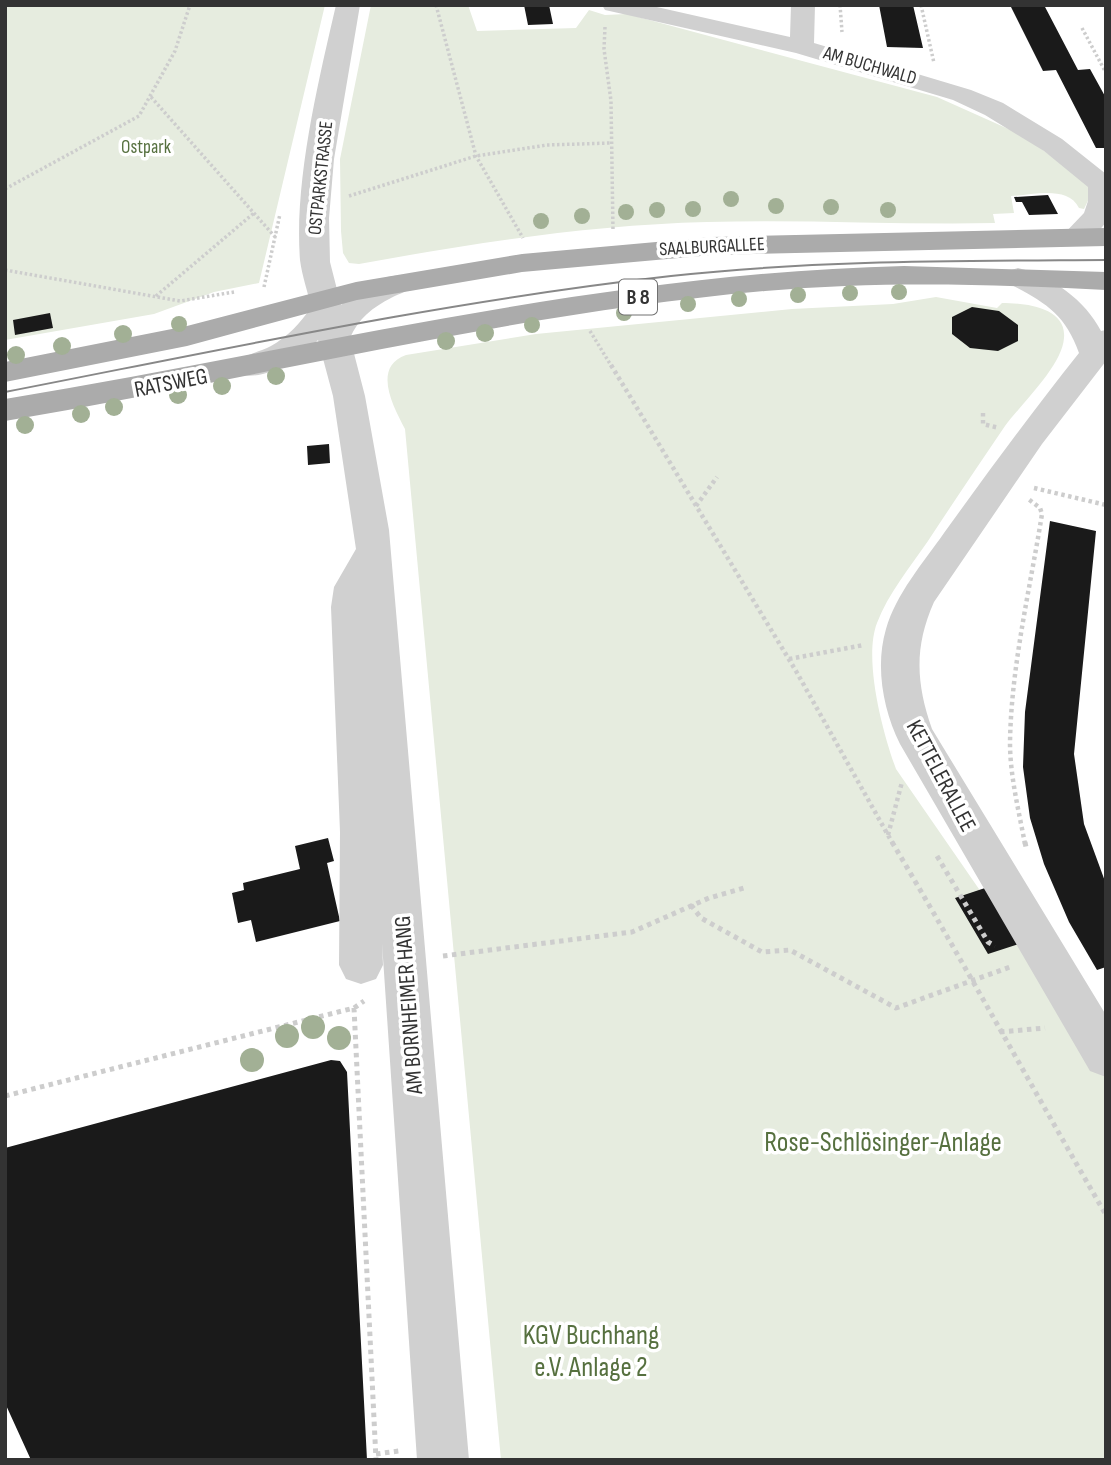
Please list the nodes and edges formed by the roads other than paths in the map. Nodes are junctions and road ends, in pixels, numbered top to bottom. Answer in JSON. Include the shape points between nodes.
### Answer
{"nodes":[{"id":1,"x":348,"y":5,"type":"edge"},
{"id":2,"x":614,"y":5,"type":"edge"},
{"id":3,"x":803,"y":5,"type":"edge"},
{"id":4,"x":802,"y":47,"type":"junction"},
{"id":5,"x":1104,"y":186,"type":"edge"},
{"id":6,"x":1075,"y":237,"type":"junction"},
{"id":7,"x":1106,"y":237,"type":"edge"},
{"id":8,"x":1018,"y":278,"type":"junction"},
{"id":9,"x":1106,"y":281,"type":"edge"},
{"id":10,"x":400,"y":283,"type":"junction"},
{"id":11,"x":324,"y":305,"type":"junction"},
{"id":12,"x":335,"y":345,"type":"junction"},
{"id":13,"x":1100,"y":347,"type":"edge"},
{"id":14,"x":236,"y":370,"type":"junction"},
{"id":15,"x":5,"y":372,"type":"edge"},
{"id":16,"x":5,"y":410,"type":"edge"},
{"id":17,"x":354,"y":552,"type":"junction"},
{"id":18,"x":361,"y":965,"type":"dead end"},
{"id":19,"x":1099,"y":1032,"type":"edge"},
{"id":20,"x":443,"y":1460,"type":"edge"}],
"edges":[{"from":1,"to":11,"type":"street","name":"OSTPARKSTRASSE","via":[[315,208],[315,262]]},
{"from":2,"to":4,"type":"street","name":"AM BUCHWALD"},
{"from":3,"to":4,"type":"street"},
{"from":4,"to":5,"type":"street","name":"AM BUCHWALD","via":[[925,82],[983,104],[1053,145]]},
{"from":5,"to":6,"type":"street","name":"AM BUCHWALD","via":[[1102,208]]},
{"from":6,"to":7,"type":"main road","name":"SAALBURGALLEE","number":"B 8"},
{"from":6,"to":10,"type":"main road","name":"SAALBURGALLEE","number":"B 8","via":[[687,248],[522,263]]},
{"from":8,"to":9,"type":"main road","name":"SAALBURGALLEE","number":"B 8"},
{"from":8,"to":12,"type":"main road","name":"SAALBURGALLEE","number":"B 8","via":[[939,274],[730,285]]},
{"from":8,"to":13,"type":"street","name":"KETTELERALLEE","via":[[1069,305]]},
{"from":10,"to":11,"type":"main road","name":"SAALBURGALLEE","number":"B 8"},
{"from":10,"to":12,"type":"street","number":"B 8","via":[[379,290],[354,308],[338,328]]},
{"from":11,"to":12,"type":"street","name":"OSTPARKSTRASSE"},
{"from":11,"to":14,"type":"street","number":"B 8","via":[[308,334],[286,352]]},
{"from":11,"to":15,"type":"main road","name":"RATSWEG","number":"B 8"},
{"from":12,"to":14,"type":"main road","name":"RATSWEG","number":"B 8"},
{"from":12,"to":17,"type":"street","name":"AM BORNHEIMER HANG","via":[[357,433]]},
{"from":13,"to":19,"type":"street","name":"KETTELERALLEE","via":[[1030,436],[918,597],[904,629],[900,662],[903,700],[914,733]]},
{"from":14,"to":16,"type":"main road","name":"RATSWEG","number":"B 8"},
{"from":17,"to":18,"type":"street","name":"AM BORNHEIMER HANG","via":[[349,607]]},
{"from":17,"to":20,"type":"street","name":"AM BORNHEIMER HANG"}]}
